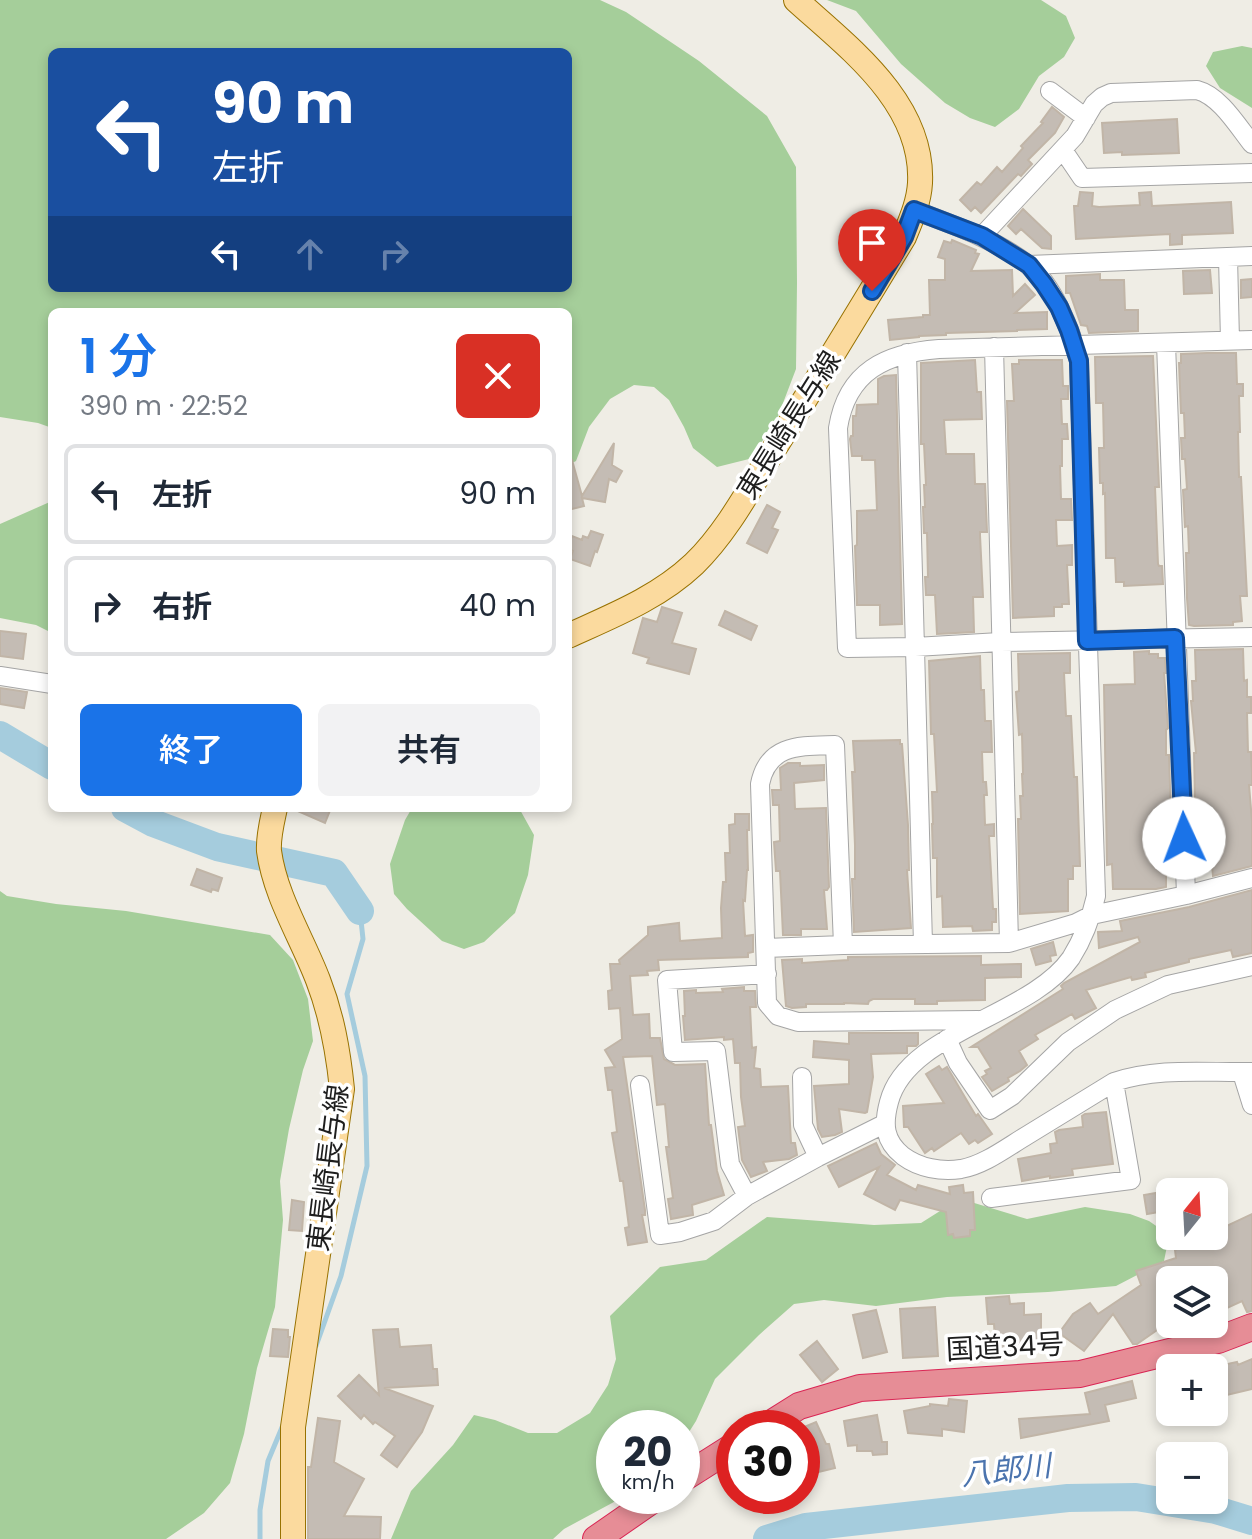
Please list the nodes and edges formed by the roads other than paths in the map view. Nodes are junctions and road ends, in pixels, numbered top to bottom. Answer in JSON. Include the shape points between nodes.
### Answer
{"nodes":[{"id":1,"x":796,"y":0,"type":"edge"},
{"id":2,"x":1050,"y":91,"type":"dead end"},
{"id":3,"x":1086,"y":118,"type":"junction"},
{"id":4,"x":1252,"y":144,"type":"edge"},
{"id":5,"x":1063,"y":150,"type":"junction"},
{"id":6,"x":1252,"y":173,"type":"edge"},
{"id":7,"x":914,"y":210,"type":"junction"},
{"id":8,"x":982,"y":236,"type":"junction"},
{"id":9,"x":1252,"y":256,"type":"edge"},
{"id":10,"x":1228,"y":257,"type":"junction"},
{"id":11,"x":1029,"y":265,"type":"junction"},
{"id":12,"x":1252,"y":340,"type":"edge"},
{"id":13,"x":1230,"y":341,"type":"junction"},
{"id":14,"x":1166,"y":343,"type":"junction"},
{"id":15,"x":1074,"y":344,"type":"junction"},
{"id":16,"x":994,"y":347,"type":"junction"},
{"id":17,"x":907,"y":353,"type":"junction"},
{"id":18,"x":572,"y":634,"type":"edge"},
{"id":19,"x":1252,"y":637,"type":"edge"},
{"id":20,"x":1175,"y":638,"type":"junction"},
{"id":21,"x":1087,"y":641,"type":"junction"},
{"id":22,"x":1000,"y":642,"type":"junction"},
{"id":23,"x":915,"y":647,"type":"junction"},
{"id":24,"x":0,"y":676,"type":"edge"},
{"id":25,"x":48,"y":683,"type":"edge"},
{"id":26,"x":274,"y":812,"type":"edge"},
{"id":27,"x":1252,"y":878,"type":"edge"},
{"id":28,"x":1186,"y":895,"type":"junction"},
{"id":29,"x":1092,"y":915,"type":"junction"},
{"id":30,"x":1009,"y":943,"type":"junction"},
{"id":31,"x":923,"y":944,"type":"junction"},
{"id":32,"x":843,"y":945,"type":"junction"},
{"id":33,"x":766,"y":948,"type":"junction"},
{"id":34,"x":1252,"y":966,"type":"edge"},
{"id":35,"x":767,"y":974,"type":"junction"},
{"id":36,"x":983,"y":1020,"type":"junction"},
{"id":37,"x":947,"y":1039,"type":"junction"},
{"id":38,"x":1247,"y":1072,"type":"edge"},
{"id":39,"x":802,"y":1077,"type":"dead end"},
{"id":40,"x":1114,"y":1082,"type":"junction"},
{"id":41,"x":640,"y":1085,"type":"dead end"},
{"id":42,"x":1252,"y":1105,"type":"edge"},
{"id":43,"x":884,"y":1124,"type":"junction"},
{"id":44,"x":818,"y":1157,"type":"junction"},
{"id":45,"x":747,"y":1196,"type":"junction"},
{"id":46,"x":991,"y":1198,"type":"dead end"},
{"id":47,"x":1252,"y":1327,"type":"edge"},
{"id":48,"x":793,"y":1410,"type":"edge"},
{"id":49,"x":632,"y":1514,"type":"edge"},
{"id":50,"x":293,"y":1539,"type":"edge"},
{"id":51,"x":596,"y":1539,"type":"edge"}],
"edges":[{"from":1,"to":7,"type":"main road","name":"東長崎長与線","via":[[877,76],[903,111],[916,147],[920,183]]},
{"from":2,"to":3,"type":"street"},
{"from":3,"to":4,"type":"street","via":[[1094,104],[1111,93],[1197,90],[1215,99]]},
{"from":3,"to":5,"type":"street"},
{"from":5,"to":6,"type":"street","via":[[1082,178]]},
{"from":5,"to":8,"type":"street"},
{"from":7,"to":8,"type":"street"},
{"from":7,"to":18,"type":"main road","name":"東長崎長与線","via":[[904,237],[847,331],[715,538],[694,563],[640,603]]},
{"from":8,"to":11,"type":"street"},
{"from":9,"to":10,"type":"street"},
{"from":10,"to":11,"type":"street"},
{"from":10,"to":13,"type":"street"},
{"from":11,"to":15,"type":"street","via":[[1059,307]]},
{"from":12,"to":13,"type":"street"},
{"from":13,"to":14,"type":"street"},
{"from":14,"to":15,"type":"street"},
{"from":14,"to":20,"type":"street"},
{"from":15,"to":16,"type":"street"},
{"from":15,"to":21,"type":"street","via":[[1079,361]]},
{"from":16,"to":17,"type":"street"},
{"from":16,"to":22,"type":"street"},
{"from":17,"to":23,"type":"street"},
{"from":17,"to":23,"type":"street","via":[[875,366],[852,387],[838,428],[847,648]]},
{"from":19,"to":20,"type":"street"},
{"from":20,"to":21,"type":"street"},
{"from":20,"to":28,"type":"street"},
{"from":21,"to":22,"type":"street"},
{"from":21,"to":29,"type":"street","via":[[1096,896]]},
{"from":22,"to":23,"type":"street"},
{"from":22,"to":30,"type":"street"},
{"from":23,"to":31,"type":"street"},
{"from":24,"to":25,"type":"street"},
{"from":26,"to":50,"type":"main road","name":"東長崎長与線","via":[[269,850],[330,1014],[342,1089],[293,1427]]},
{"from":27,"to":28,"type":"street"},
{"from":28,"to":29,"type":"street"},
{"from":29,"to":30,"type":"street"},
{"from":29,"to":36,"type":"street","via":[[1070,959],[1053,977]]},
{"from":30,"to":31,"type":"street"},
{"from":31,"to":32,"type":"street"},
{"from":32,"to":33,"type":"street"},
{"from":32,"to":33,"type":"street","via":[[835,745],[807,746],[782,751],[762,773]]},
{"from":33,"to":35,"type":"street"},
{"from":34,"to":37,"type":"street","via":[[1168,985],[1115,1010],[1068,1042],[990,1110]]},
{"from":35,"to":36,"type":"street","via":[[767,1003],[778,1016],[798,1022]]},
{"from":35,"to":45,"type":"street","via":[[667,980],[673,1052],[716,1051],[730,1164]]},
{"from":36,"to":37,"type":"street"},
{"from":37,"to":43,"type":"street","via":[[898,1079]]},
{"from":38,"to":40,"type":"street","via":[[1161,1072]]},
{"from":38,"to":42,"type":"street"},
{"from":39,"to":44,"type":"street","via":[[803,1125]]},
{"from":40,"to":43,"type":"street","via":[[991,1157],[961,1169],[909,1161],[890,1142]]},
{"from":40,"to":46,"type":"street","via":[[1131,1180]]},
{"from":41,"to":45,"type":"street","via":[[660,1235],[714,1221]]},
{"from":43,"to":44,"type":"street"},
{"from":44,"to":45,"type":"street"},
{"from":47,"to":48,"type":"highway","name":"国道34号","via":[[1080,1374],[860,1388]]},
{"from":49,"to":51,"type":"highway"}]}
